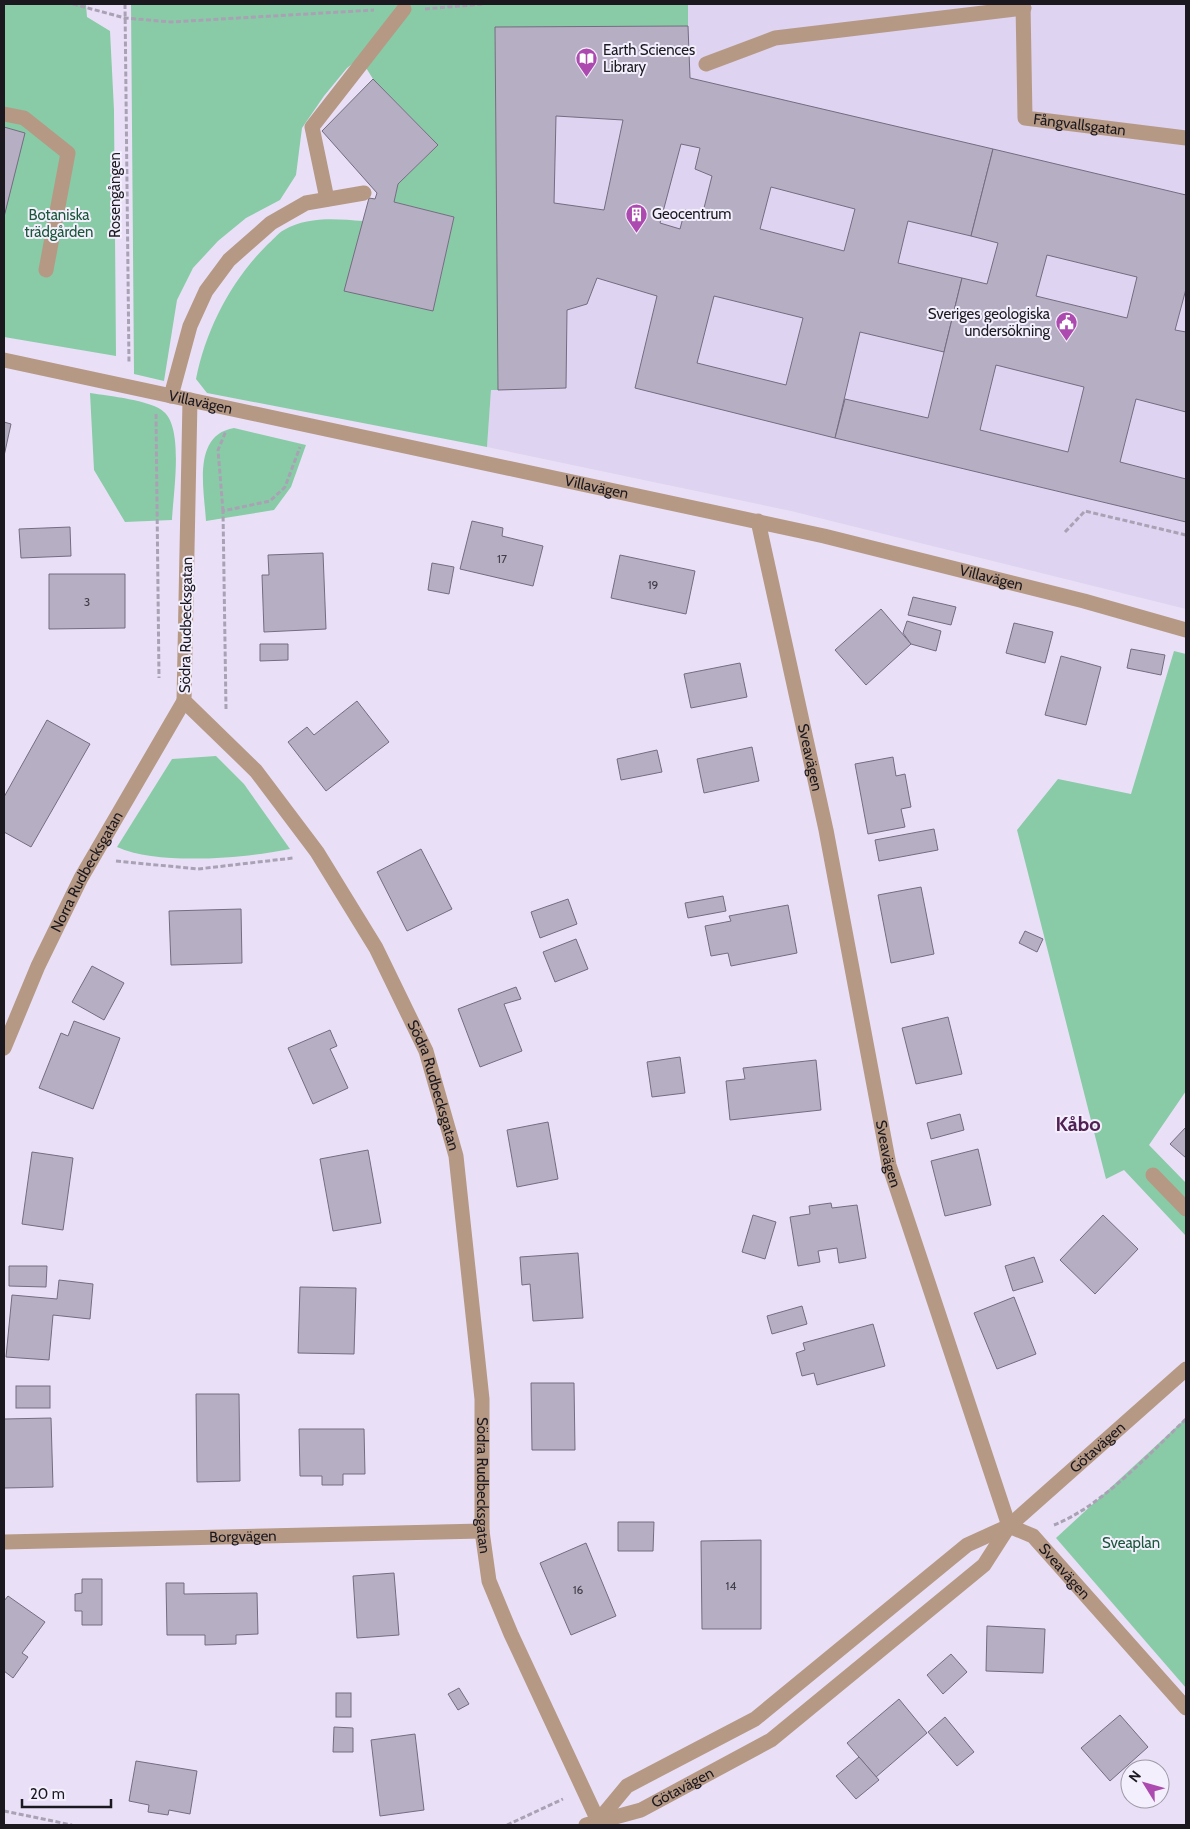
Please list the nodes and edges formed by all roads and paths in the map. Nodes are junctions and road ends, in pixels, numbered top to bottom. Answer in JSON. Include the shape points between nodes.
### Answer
{"nodes":[{"id":1,"x":73,"y":4,"type":"edge"},
{"id":2,"x":125,"y":4,"type":"edge"},
{"id":3,"x":484,"y":4,"type":"edge"},
{"id":4,"x":1024,"y":6,"type":"edge"},
{"id":5,"x":404,"y":9,"type":"junction"},
{"id":6,"x":125,"y":18,"type":"junction"},
{"id":7,"x":706,"y":64,"type":"dead end"},
{"id":8,"x":4,"y":114,"type":"edge"},
{"id":9,"x":1186,"y":138,"type":"edge"},
{"id":10,"x":364,"y":193,"type":"dead end"},
{"id":11,"x":327,"y":199,"type":"junction"},
{"id":12,"x":46,"y":270,"type":"dead end"},
{"id":13,"x":4,"y":360,"type":"edge"},
{"id":14,"x":129,"y":387,"type":"junction"},
{"id":15,"x":171,"y":396,"type":"junction"},
{"id":16,"x":190,"y":400,"type":"junction"},
{"id":17,"x":156,"y":404,"type":"dead end"},
{"id":18,"x":309,"y":425,"type":"junction"},
{"id":19,"x":227,"y":429,"type":"dead end"},
{"id":20,"x":223,"y":511,"type":"junction"},
{"id":21,"x":758,"y":521,"type":"junction"},
{"id":22,"x":1065,"y":532,"type":"dead end"},
{"id":23,"x":1186,"y":535,"type":"edge"},
{"id":24,"x":1186,"y":630,"type":"edge"},
{"id":25,"x":159,"y":683,"type":"dead end"},
{"id":26,"x":184,"y":702,"type":"junction"},
{"id":27,"x":226,"y":742,"type":"junction"},
{"id":28,"x":319,"y":855,"type":"junction"},
{"id":29,"x":92,"y":858,"type":"junction"},
{"id":30,"x":4,"y":1048,"type":"edge"},
{"id":31,"x":1153,"y":1175,"type":"dead end"},
{"id":32,"x":1186,"y":1209,"type":"edge"},
{"id":33,"x":1186,"y":1369,"type":"edge"},
{"id":34,"x":1009,"y":1526,"type":"junction"},
{"id":35,"x":482,"y":1531,"type":"junction"},
{"id":36,"x":4,"y":1542,"type":"edge"},
{"id":37,"x":1186,"y":1708,"type":"edge"},
{"id":38,"x":4,"y":1811,"type":"edge"},
{"id":39,"x":595,"y":1824,"type":"edge"},
{"id":40,"x":72,"y":1825,"type":"edge"}],
"edges":[{"from":1,"to":6,"type":"path"},
{"from":2,"to":6,"type":"path","name":"Rosengången"},
{"from":3,"to":5,"type":"path"},
{"from":4,"to":7,"type":"street","via":[[775,38]]},
{"from":4,"to":9,"type":"street","name":"Fångvallsgatan","via":[[1025,118]]},
{"from":5,"to":6,"type":"path","via":[[171,22]]},
{"from":5,"to":11,"type":"street","via":[[312,127]]},
{"from":6,"to":14,"type":"path","name":"Rosengången"},
{"from":8,"to":12,"type":"street","via":[[24,118],[68,152]]},
{"from":10,"to":11,"type":"street"},
{"from":11,"to":15,"type":"street","via":[[306,203],[271,223],[229,260],[206,291],[190,326]]},
{"from":13,"to":14,"type":"street","name":"Villavägen"},
{"from":14,"to":15,"type":"street","name":"Villavägen"},
{"from":15,"to":16,"type":"street","name":"Villavägen"},
{"from":16,"to":18,"type":"street","name":"Villavägen"},
{"from":16,"to":26,"type":"street","name":"Södra Rudbecksgatan"},
{"from":17,"to":25,"type":"path"},
{"from":18,"to":20,"type":"path","via":[[285,486],[270,501]]},
{"from":18,"to":21,"type":"street","name":"Villavägen"},
{"from":19,"to":20,"type":"path","via":[[218,450]]},
{"from":20,"to":27,"type":"path"},
{"from":21,"to":24,"type":"street","name":"Villavägen","via":[[1084,601]]},
{"from":21,"to":34,"type":"street","name":"Sveavägen","via":[[826,830],[889,1165]]},
{"from":22,"to":23,"type":"path","via":[[1085,511]]},
{"from":26,"to":27,"type":"street","name":"Södra Rudbecksgatan"},
{"from":26,"to":29,"type":"street","name":"Norra Rudbecksgatan"},
{"from":27,"to":28,"type":"street","name":"Södra Rudbecksgatan","via":[[256,771]]},
{"from":28,"to":29,"type":"path","via":[[198,869]]},
{"from":28,"to":35,"type":"street","name":"Södra Rudbecksgatan","via":[[376,948],[426,1051],[456,1156],[482,1399]]},
{"from":29,"to":30,"type":"street","name":"Norra Rudbecksgatan","via":[[38,966]]},
{"from":31,"to":32,"type":"street"},
{"from":33,"to":34,"type":"street","name":"Götavägen"},
{"from":34,"to":37,"type":"street","name":"Sveavägen","via":[[1033,1536]]},
{"from":34,"to":39,"type":"street","name":"Götavägen","via":[[966,1544],[755,1719],[626,1786]]},
{"from":34,"to":39,"type":"street","name":"Götavägen","via":[[984,1565],[771,1740],[641,1810]]},
{"from":35,"to":36,"type":"street","name":"Borgvägen"},
{"from":35,"to":39,"type":"street","name":"Södra Rudbecksgatan","via":[[489,1581]]},
{"from":38,"to":40,"type":"path"}]}
